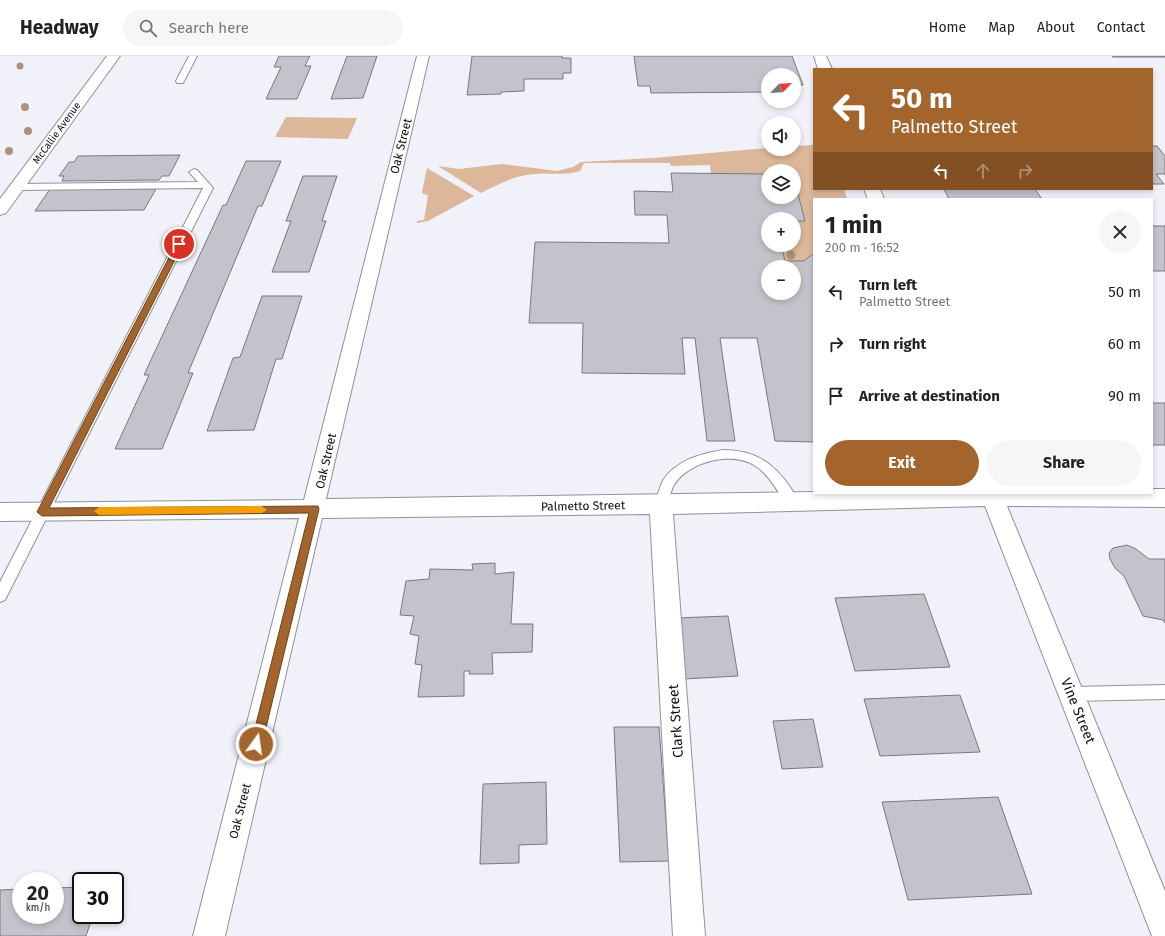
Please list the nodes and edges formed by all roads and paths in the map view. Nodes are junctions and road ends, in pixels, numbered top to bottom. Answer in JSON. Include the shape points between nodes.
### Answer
{"nodes":[{"id":1,"x":114,"y":56,"type":"edge"},
{"id":2,"x":193,"y":56,"type":"edge"},
{"id":3,"x":423,"y":56,"type":"edge"},
{"id":4,"x":820,"y":56,"type":"edge"},
{"id":5,"x":825,"y":68,"type":"edge"},
{"id":6,"x":180,"y":81,"type":"dead end"},
{"id":7,"x":194,"y":172,"type":"dead end"},
{"id":8,"x":205,"y":184,"type":"junction"},
{"id":9,"x":17,"y":187,"type":"junction"},
{"id":10,"x":0,"y":210,"type":"edge"},
{"id":11,"x":992,"y":495,"type":"edge"},
{"id":12,"x":1165,"y":498,"type":"edge"},
{"id":13,"x":792,"y":502,"type":"junction"},
{"id":14,"x":661,"y":505,"type":"junction"},
{"id":15,"x":314,"y":509,"type":"junction"},
{"id":16,"x":0,"y":512,"type":"edge"},
{"id":17,"x":42,"y":512,"type":"junction"},
{"id":18,"x":0,"y":596,"type":"edge"},
{"id":19,"x":1165,"y":692,"type":"edge"},
{"id":20,"x":1071,"y":694,"type":"junction"},
{"id":21,"x":1165,"y":928,"type":"edge"},
{"id":22,"x":209,"y":936,"type":"edge"},
{"id":23,"x":690,"y":936,"type":"edge"}],
"edges":[{"from":1,"to":9,"type":"street","name":"McCallie Avenue"},
{"from":2,"to":6,"type":"lane"},
{"from":3,"to":15,"type":"street","name":"Oak Street"},
{"from":4,"to":5,"type":"street"},
{"from":7,"to":8,"type":"lane"},
{"from":8,"to":9,"type":"lane"},
{"from":8,"to":17,"type":"lane","via":[[208,188]]},
{"from":9,"to":10,"type":"street","name":"McCallie Avenue"},
{"from":11,"to":12,"type":"street","name":"Palmetto Street"},
{"from":11,"to":13,"type":"street","name":"Palmetto Street"},
{"from":11,"to":20,"type":"street","name":"Vine Street"},
{"from":13,"to":14,"type":"street","name":"Palmetto Street"},
{"from":13,"to":14,"type":"lane","via":[[772,473],[758,461],[745,456],[728,455],[710,456],[678,472],[668,483]]},
{"from":14,"to":15,"type":"street","name":"Palmetto Street"},
{"from":14,"to":23,"type":"street","name":"Clark Street"},
{"from":15,"to":17,"type":"street","name":"Palmetto Street"},
{"from":15,"to":22,"type":"street","name":"Oak Street"},
{"from":16,"to":17,"type":"street","name":"Palmetto Street"},
{"from":17,"to":18,"type":"lane"},
{"from":19,"to":20,"type":"lane"},
{"from":20,"to":21,"type":"street","name":"Vine Street"}]}
